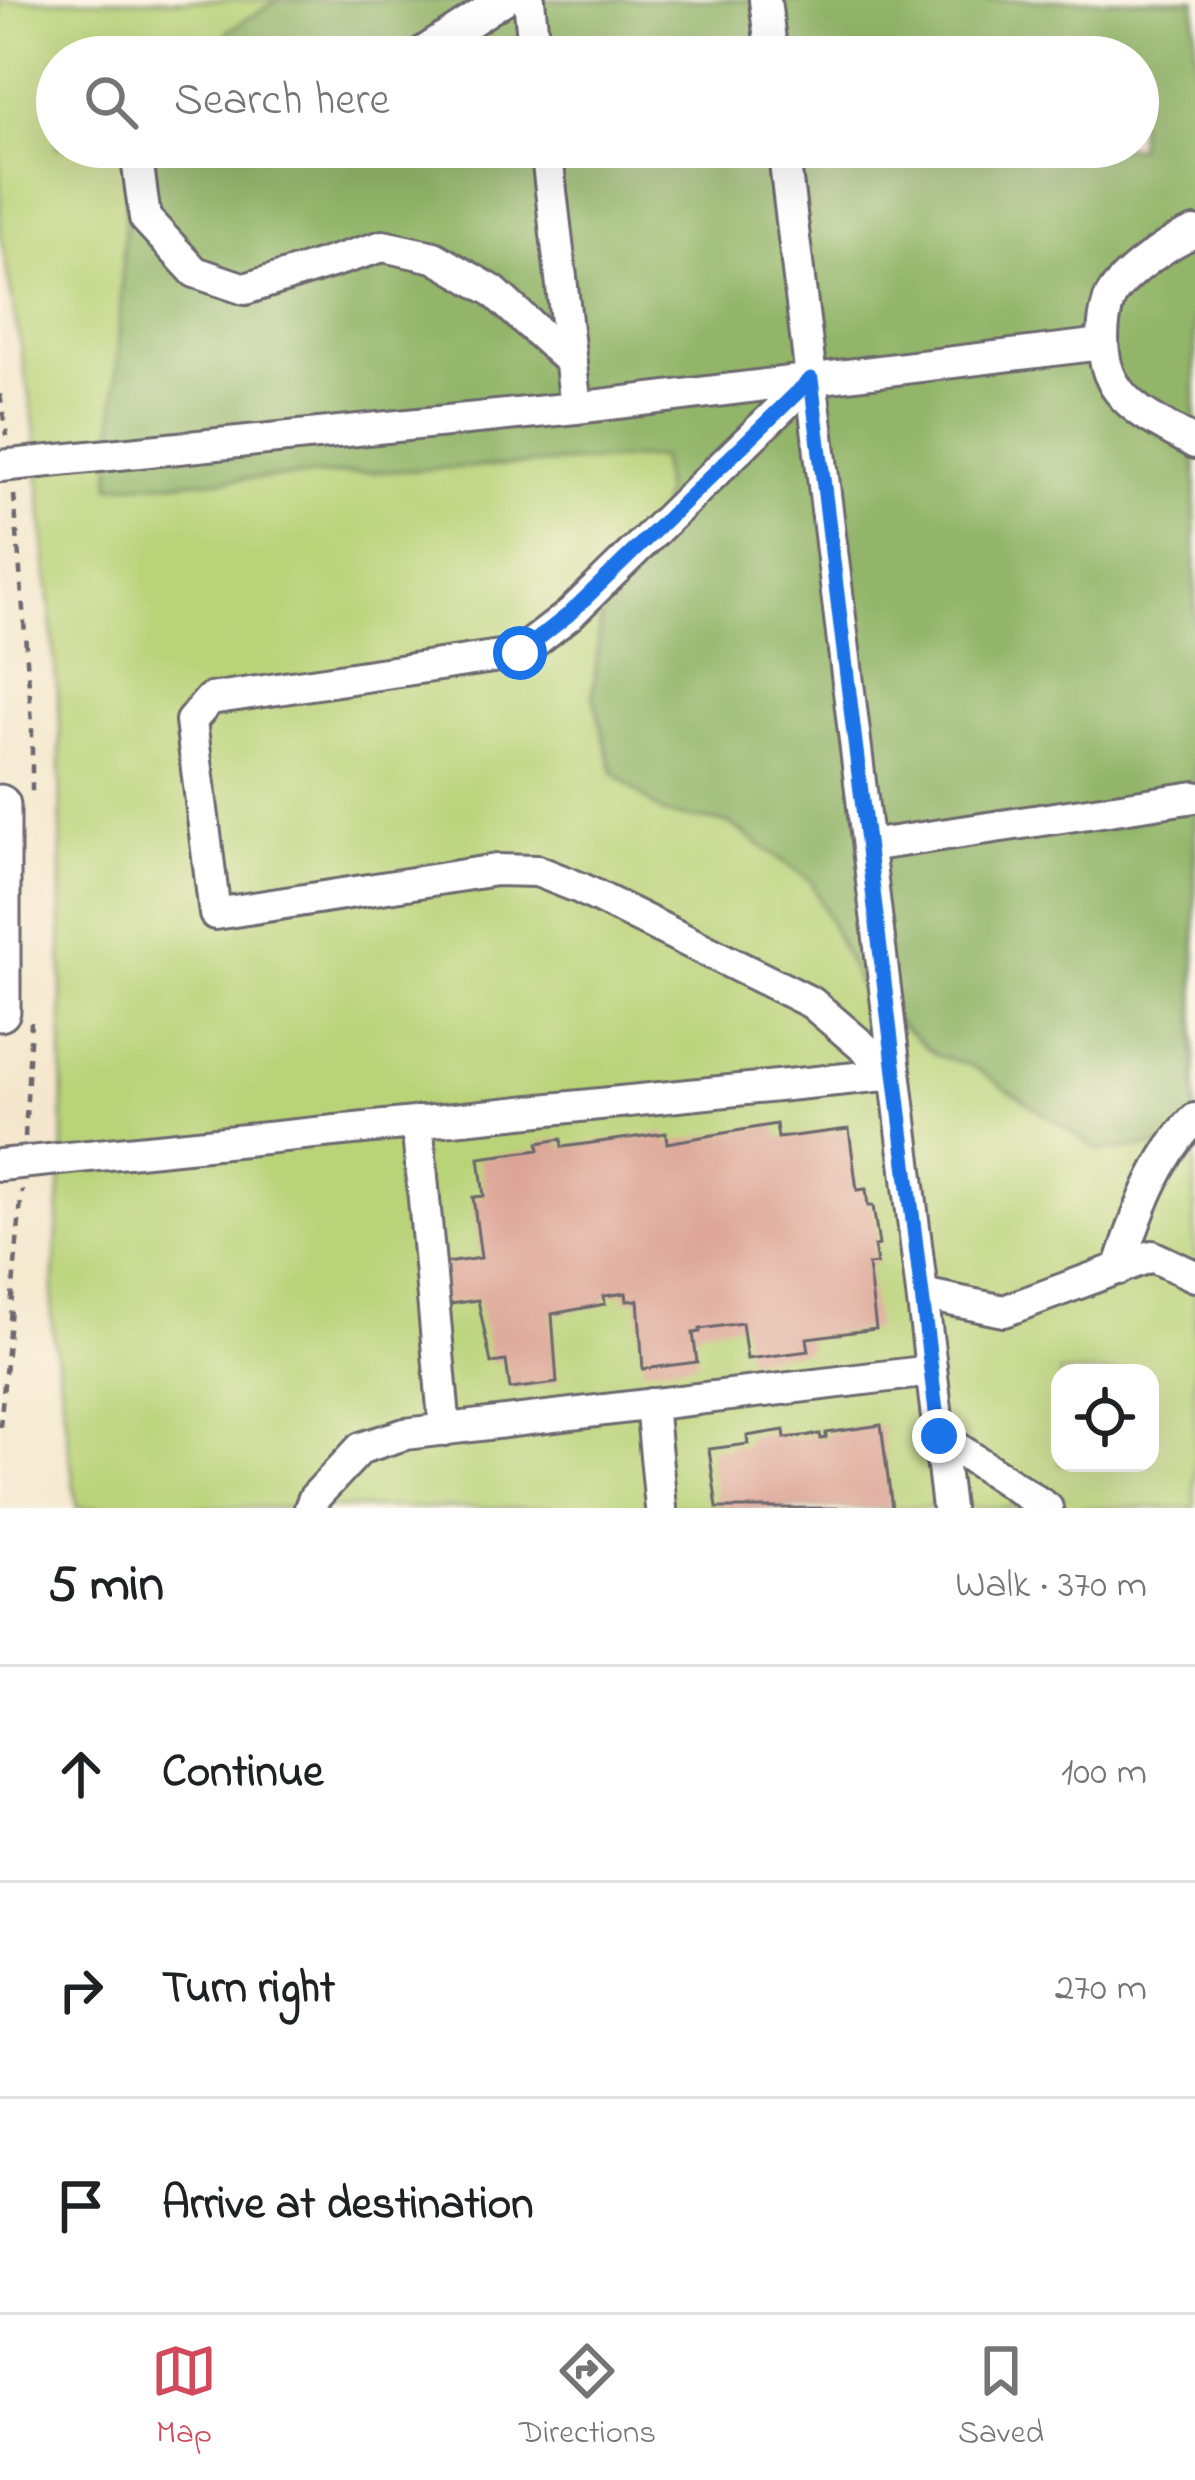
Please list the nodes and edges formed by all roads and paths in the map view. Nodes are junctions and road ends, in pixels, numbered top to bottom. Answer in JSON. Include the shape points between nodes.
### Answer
{"nodes":[{"id":1,"x":502,"y":0,"type":"edge"},
{"id":2,"x":529,"y":0,"type":"edge"},
{"id":3,"x":765,"y":0,"type":"edge"},
{"id":4,"x":448,"y":36,"type":"edge"},
{"id":5,"x":533,"y":36,"type":"edge"},
{"id":6,"x":769,"y":36,"type":"edge"},
{"id":7,"x":138,"y":168,"type":"edge"},
{"id":8,"x":548,"y":168,"type":"edge"},
{"id":9,"x":786,"y":168,"type":"edge"},
{"id":10,"x":1195,"y":232,"type":"edge"},
{"id":11,"x":1102,"y":344,"type":"junction"},
{"id":12,"x":571,"y":362,"type":"junction"},
{"id":13,"x":811,"y":379,"type":"junction"},
{"id":14,"x":576,"y":408,"type":"junction"},
{"id":15,"x":1195,"y":442,"type":"edge"},
{"id":16,"x":0,"y":466,"type":"edge"},
{"id":17,"x":1195,"y":797,"type":"edge"},
{"id":18,"x":0,"y":805,"type":"edge"},
{"id":19,"x":868,"y":846,"type":"junction"},
{"id":20,"x":0,"y":1011,"type":"edge"},
{"id":21,"x":895,"y":1074,"type":"junction"},
{"id":22,"x":1195,"y":1119,"type":"edge"},
{"id":23,"x":417,"y":1122,"type":"junction"},
{"id":24,"x":0,"y":1165,"type":"edge"},
{"id":25,"x":1119,"y":1269,"type":"junction"},
{"id":26,"x":1195,"y":1276,"type":"edge"},
{"id":27,"x":922,"y":1294,"type":"junction"},
{"id":28,"x":932,"y":1371,"type":"junction"},
{"id":29,"x":652,"y":1404,"type":"junction"},
{"id":30,"x":446,"y":1430,"type":"junction"},
{"id":31,"x":939,"y":1436,"type":"junction"},
{"id":32,"x":310,"y":1508,"type":"edge"},
{"id":33,"x":662,"y":1508,"type":"edge"},
{"id":34,"x":948,"y":1508,"type":"edge"},
{"id":35,"x":1047,"y":1508,"type":"edge"}],
"edges":[{"from":1,"to":4,"type":"lane"},
{"from":2,"to":5,"type":"lane"},
{"from":3,"to":6,"type":"lane"},
{"from":7,"to":12,"type":"lane","via":[[145,218],[195,272],[245,289],[383,246],[434,257],[493,291]]},
{"from":8,"to":12,"type":"lane"},
{"from":9,"to":13,"type":"lane"},
{"from":10,"to":11,"type":"lane","via":[[1171,240],[1110,296]]},
{"from":11,"to":13,"type":"lane"},
{"from":11,"to":15,"type":"lane","via":[[1113,384],[1142,412]]},
{"from":12,"to":14,"type":"lane"},
{"from":13,"to":14,"type":"lane"},
{"from":13,"to":19,"type":"lane"},
{"from":13,"to":21,"type":"lane","via":[[520,653],[210,699],[191,721],[215,914],[496,870],[537,871],[812,1004]]},
{"from":14,"to":16,"type":"lane"},
{"from":17,"to":19,"type":"lane"},
{"from":18,"to":20,"type":"main road"},
{"from":19,"to":21,"type":"lane"},
{"from":21,"to":23,"type":"lane"},
{"from":21,"to":27,"type":"lane"},
{"from":22,"to":25,"type":"lane","via":[[1177,1137]]},
{"from":23,"to":24,"type":"lane"},
{"from":23,"to":30,"type":"lane"},
{"from":25,"to":26,"type":"lane","via":[[1152,1256]]},
{"from":25,"to":27,"type":"lane","via":[[1004,1311]]},
{"from":27,"to":28,"type":"lane"},
{"from":28,"to":29,"type":"lane"},
{"from":28,"to":31,"type":"lane"},
{"from":29,"to":30,"type":"lane"},
{"from":29,"to":33,"type":"lane"},
{"from":30,"to":32,"type":"lane","via":[[361,1448]]},
{"from":31,"to":34,"type":"lane"},
{"from":31,"to":35,"type":"lane"}]}
